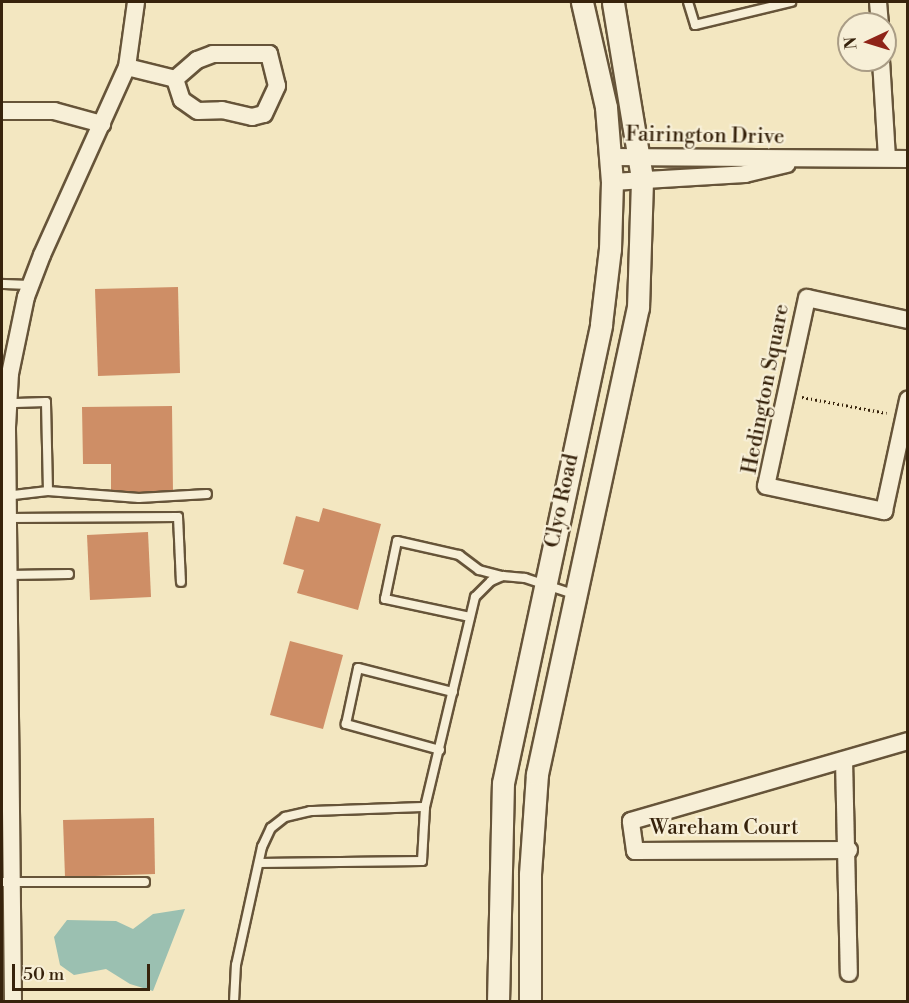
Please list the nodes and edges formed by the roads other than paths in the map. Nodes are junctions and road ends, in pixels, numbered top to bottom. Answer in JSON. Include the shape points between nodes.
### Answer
{"nodes":[{"id":1,"x":135,"y":2,"type":"edge"},
{"id":2,"x":582,"y":2,"type":"edge"},
{"id":3,"x":613,"y":2,"type":"edge"},
{"id":4,"x":688,"y":2,"type":"edge"},
{"id":5,"x":791,"y":2,"type":"edge"},
{"id":6,"x":127,"y":68,"type":"junction"},
{"id":7,"x":883,"y":72,"type":"edge"},
{"id":8,"x":174,"y":79,"type":"junction"},
{"id":9,"x":2,"y":111,"type":"edge"},
{"id":10,"x":102,"y":124,"type":"junction"},
{"id":11,"x":636,"y":155,"type":"junction"},
{"id":12,"x":610,"y":157,"type":"junction"},
{"id":13,"x":887,"y":157,"type":"junction"},
{"id":14,"x":908,"y":159,"type":"edge"},
{"id":15,"x":799,"y":161,"type":"junction"},
{"id":16,"x":642,"y":178,"type":"junction"},
{"id":17,"x":612,"y":182,"type":"junction"},
{"id":18,"x":2,"y":284,"type":"edge"},
{"id":19,"x":31,"y":285,"type":"junction"},
{"id":20,"x":908,"y":320,"type":"edge"},
{"id":21,"x":5,"y":402,"type":"edge"},
{"id":22,"x":906,"y":411,"type":"edge"},
{"id":23,"x":48,"y":490,"type":"junction"},
{"id":24,"x":207,"y":494,"type":"dead end"},
{"id":25,"x":6,"y":496,"type":"edge"},
{"id":26,"x":9,"y":518,"type":"junction"},
{"id":27,"x":5,"y":556,"type":"edge"},
{"id":28,"x":69,"y":574,"type":"dead end"},
{"id":29,"x":9,"y":575,"type":"junction"},
{"id":30,"x":503,"y":576,"type":"junction"},
{"id":31,"x":181,"y":582,"type":"dead end"},
{"id":32,"x":544,"y":585,"type":"junction"},
{"id":33,"x":576,"y":596,"type":"junction"},
{"id":34,"x":470,"y":617,"type":"junction"},
{"id":35,"x":453,"y":692,"type":"junction"},
{"id":36,"x":6,"y":714,"type":"edge"},
{"id":37,"x":908,"y":741,"type":"edge"},
{"id":38,"x":440,"y":750,"type":"junction"},
{"id":39,"x":844,"y":760,"type":"junction"},
{"id":40,"x":6,"y":767,"type":"edge"},
{"id":41,"x":425,"y":807,"type":"junction"},
{"id":42,"x":849,"y":850,"type":"junction"},
{"id":43,"x":259,"y":863,"type":"junction"},
{"id":44,"x":7,"y":882,"type":"edge"},
{"id":45,"x":146,"y":882,"type":"dead end"},
{"id":46,"x":849,"y":973,"type":"dead end"},
{"id":47,"x":13,"y":1002,"type":"edge"},
{"id":48,"x":234,"y":1002,"type":"edge"},
{"id":49,"x":498,"y":1002,"type":"edge"},
{"id":50,"x":530,"y":1002,"type":"edge"}],
"edges":[{"from":1,"to":6,"type":"street"},
{"from":2,"to":12,"type":"street","name":"Clyo Road","via":[[606,107]]},
{"from":3,"to":11,"type":"street","name":"Clyo Road"},
{"from":4,"to":5,"type":"lane","via":[[695,25]]},
{"from":6,"to":8,"type":"street"},
{"from":6,"to":10,"type":"street"},
{"from":7,"to":13,"type":"street"},
{"from":8,"to":8,"type":"street","via":[[182,100],[198,111],[252,117],[264,114],[277,86],[269,54],[213,54],[197,60]]},
{"from":9,"to":10,"type":"street","via":[[54,111]]},
{"from":10,"to":19,"type":"street"},
{"from":11,"to":12,"type":"street","name":"Fairington Drive"},
{"from":11,"to":15,"type":"street","name":"Fairington Drive","via":[[746,156]]},
{"from":11,"to":16,"type":"street","name":"Clyo Road"},
{"from":12,"to":17,"type":"street","name":"Clyo Road"},
{"from":13,"to":14,"type":"street","name":"Fairington Drive"},
{"from":13,"to":15,"type":"street","name":"Fairington Drive"},
{"from":15,"to":16,"type":"street","name":"Fairington Drive","via":[[745,174]]},
{"from":16,"to":17,"type":"street","name":"Fairington Drive"},
{"from":16,"to":33,"type":"street","name":"Clyo Road","via":[[638,308]]},
{"from":17,"to":32,"type":"street","name":"Clyo Road","via":[[610,249],[601,324]]},
{"from":18,"to":19,"type":"lane"},
{"from":19,"to":21,"type":"street"},
{"from":20,"to":22,"type":"street","name":"Hedington Square","via":[[807,298],[766,486],[884,511]]},
{"from":21,"to":23,"type":"lane","via":[[46,402]]},
{"from":21,"to":25,"type":"street"},
{"from":23,"to":24,"type":"lane","via":[[139,498]]},
{"from":23,"to":25,"type":"lane"},
{"from":25,"to":26,"type":"street"},
{"from":26,"to":27,"type":"street"},
{"from":26,"to":31,"type":"lane","via":[[178,517]]},
{"from":27,"to":29,"type":"street"},
{"from":28,"to":29,"type":"lane"},
{"from":29,"to":36,"type":"street"},
{"from":30,"to":32,"type":"lane"},
{"from":30,"to":34,"type":"lane","via":[[491,581],[475,597]]},
{"from":30,"to":34,"type":"lane","via":[[479,570],[459,555],[398,542],[385,599]]},
{"from":32,"to":33,"type":"lane"},
{"from":32,"to":49,"type":"street","name":"Clyo Road","via":[[503,783]]},
{"from":33,"to":50,"type":"street","name":"Clyo Road","via":[[537,774],[530,874]]},
{"from":34,"to":35,"type":"lane"},
{"from":35,"to":38,"type":"lane"},
{"from":35,"to":38,"type":"lane","via":[[358,668],[346,724]]},
{"from":36,"to":40,"type":"street"},
{"from":37,"to":39,"type":"street","name":"Wareham Court"},
{"from":38,"to":41,"type":"lane"},
{"from":39,"to":42,"type":"street"},
{"from":39,"to":42,"type":"street","name":"Wareham Court","via":[[631,821],[635,850]]},
{"from":40,"to":44,"type":"street"},
{"from":41,"to":43,"type":"lane","via":[[310,811],[285,817],[271,828]]},
{"from":41,"to":43,"type":"lane","via":[[422,861]]},
{"from":42,"to":46,"type":"street"},
{"from":43,"to":48,"type":"lane","via":[[236,965]]},
{"from":44,"to":45,"type":"lane"},
{"from":44,"to":47,"type":"street"}]}
